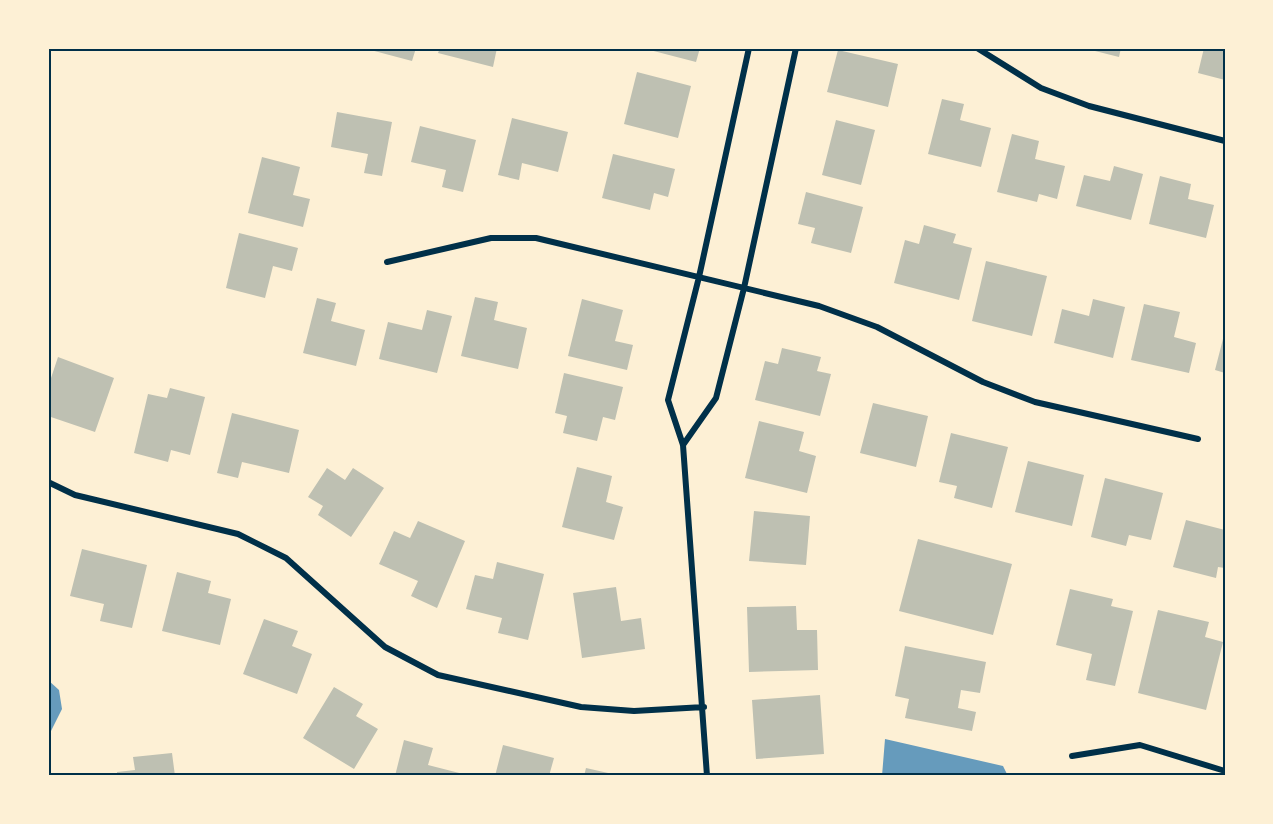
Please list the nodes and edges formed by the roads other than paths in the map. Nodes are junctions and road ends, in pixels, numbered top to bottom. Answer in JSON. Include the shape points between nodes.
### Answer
{"nodes":[{"id":1,"x":749,"y":48,"type":"edge"},
{"id":2,"x":796,"y":48,"type":"edge"},
{"id":3,"x":977,"y":48,"type":"edge"},
{"id":4,"x":1225,"y":141,"type":"edge"},
{"id":5,"x":387,"y":262,"type":"dead end"},
{"id":6,"x":699,"y":277,"type":"junction"},
{"id":7,"x":744,"y":288,"type":"junction"},
{"id":8,"x":1198,"y":439,"type":"dead end"},
{"id":9,"x":683,"y":446,"type":"junction"},
{"id":10,"x":48,"y":482,"type":"edge"},
{"id":11,"x":704,"y":707,"type":"junction"},
{"id":12,"x":1072,"y":756,"type":"dead end"},
{"id":13,"x":1225,"y":771,"type":"edge"},
{"id":14,"x":707,"y":776,"type":"edge"}],
"edges":[{"from":1,"to":6,"type":"street"},
{"from":2,"to":7,"type":"street"},
{"from":3,"to":4,"type":"street","via":[[1041,88],[1089,106]]},
{"from":5,"to":6,"type":"street","via":[[491,238],[536,238]]},
{"from":6,"to":7,"type":"street"},
{"from":6,"to":9,"type":"street","via":[[668,400]]},
{"from":7,"to":8,"type":"street","via":[[819,306],[877,327],[983,382],[1035,402]]},
{"from":7,"to":9,"type":"street","via":[[716,398]]},
{"from":9,"to":11,"type":"street"},
{"from":10,"to":11,"type":"street","via":[[75,495],[238,534],[286,558],[385,647],[438,675],[581,707],[634,711]]},
{"from":11,"to":14,"type":"street"},
{"from":12,"to":13,"type":"street","via":[[1140,745]]}]}
